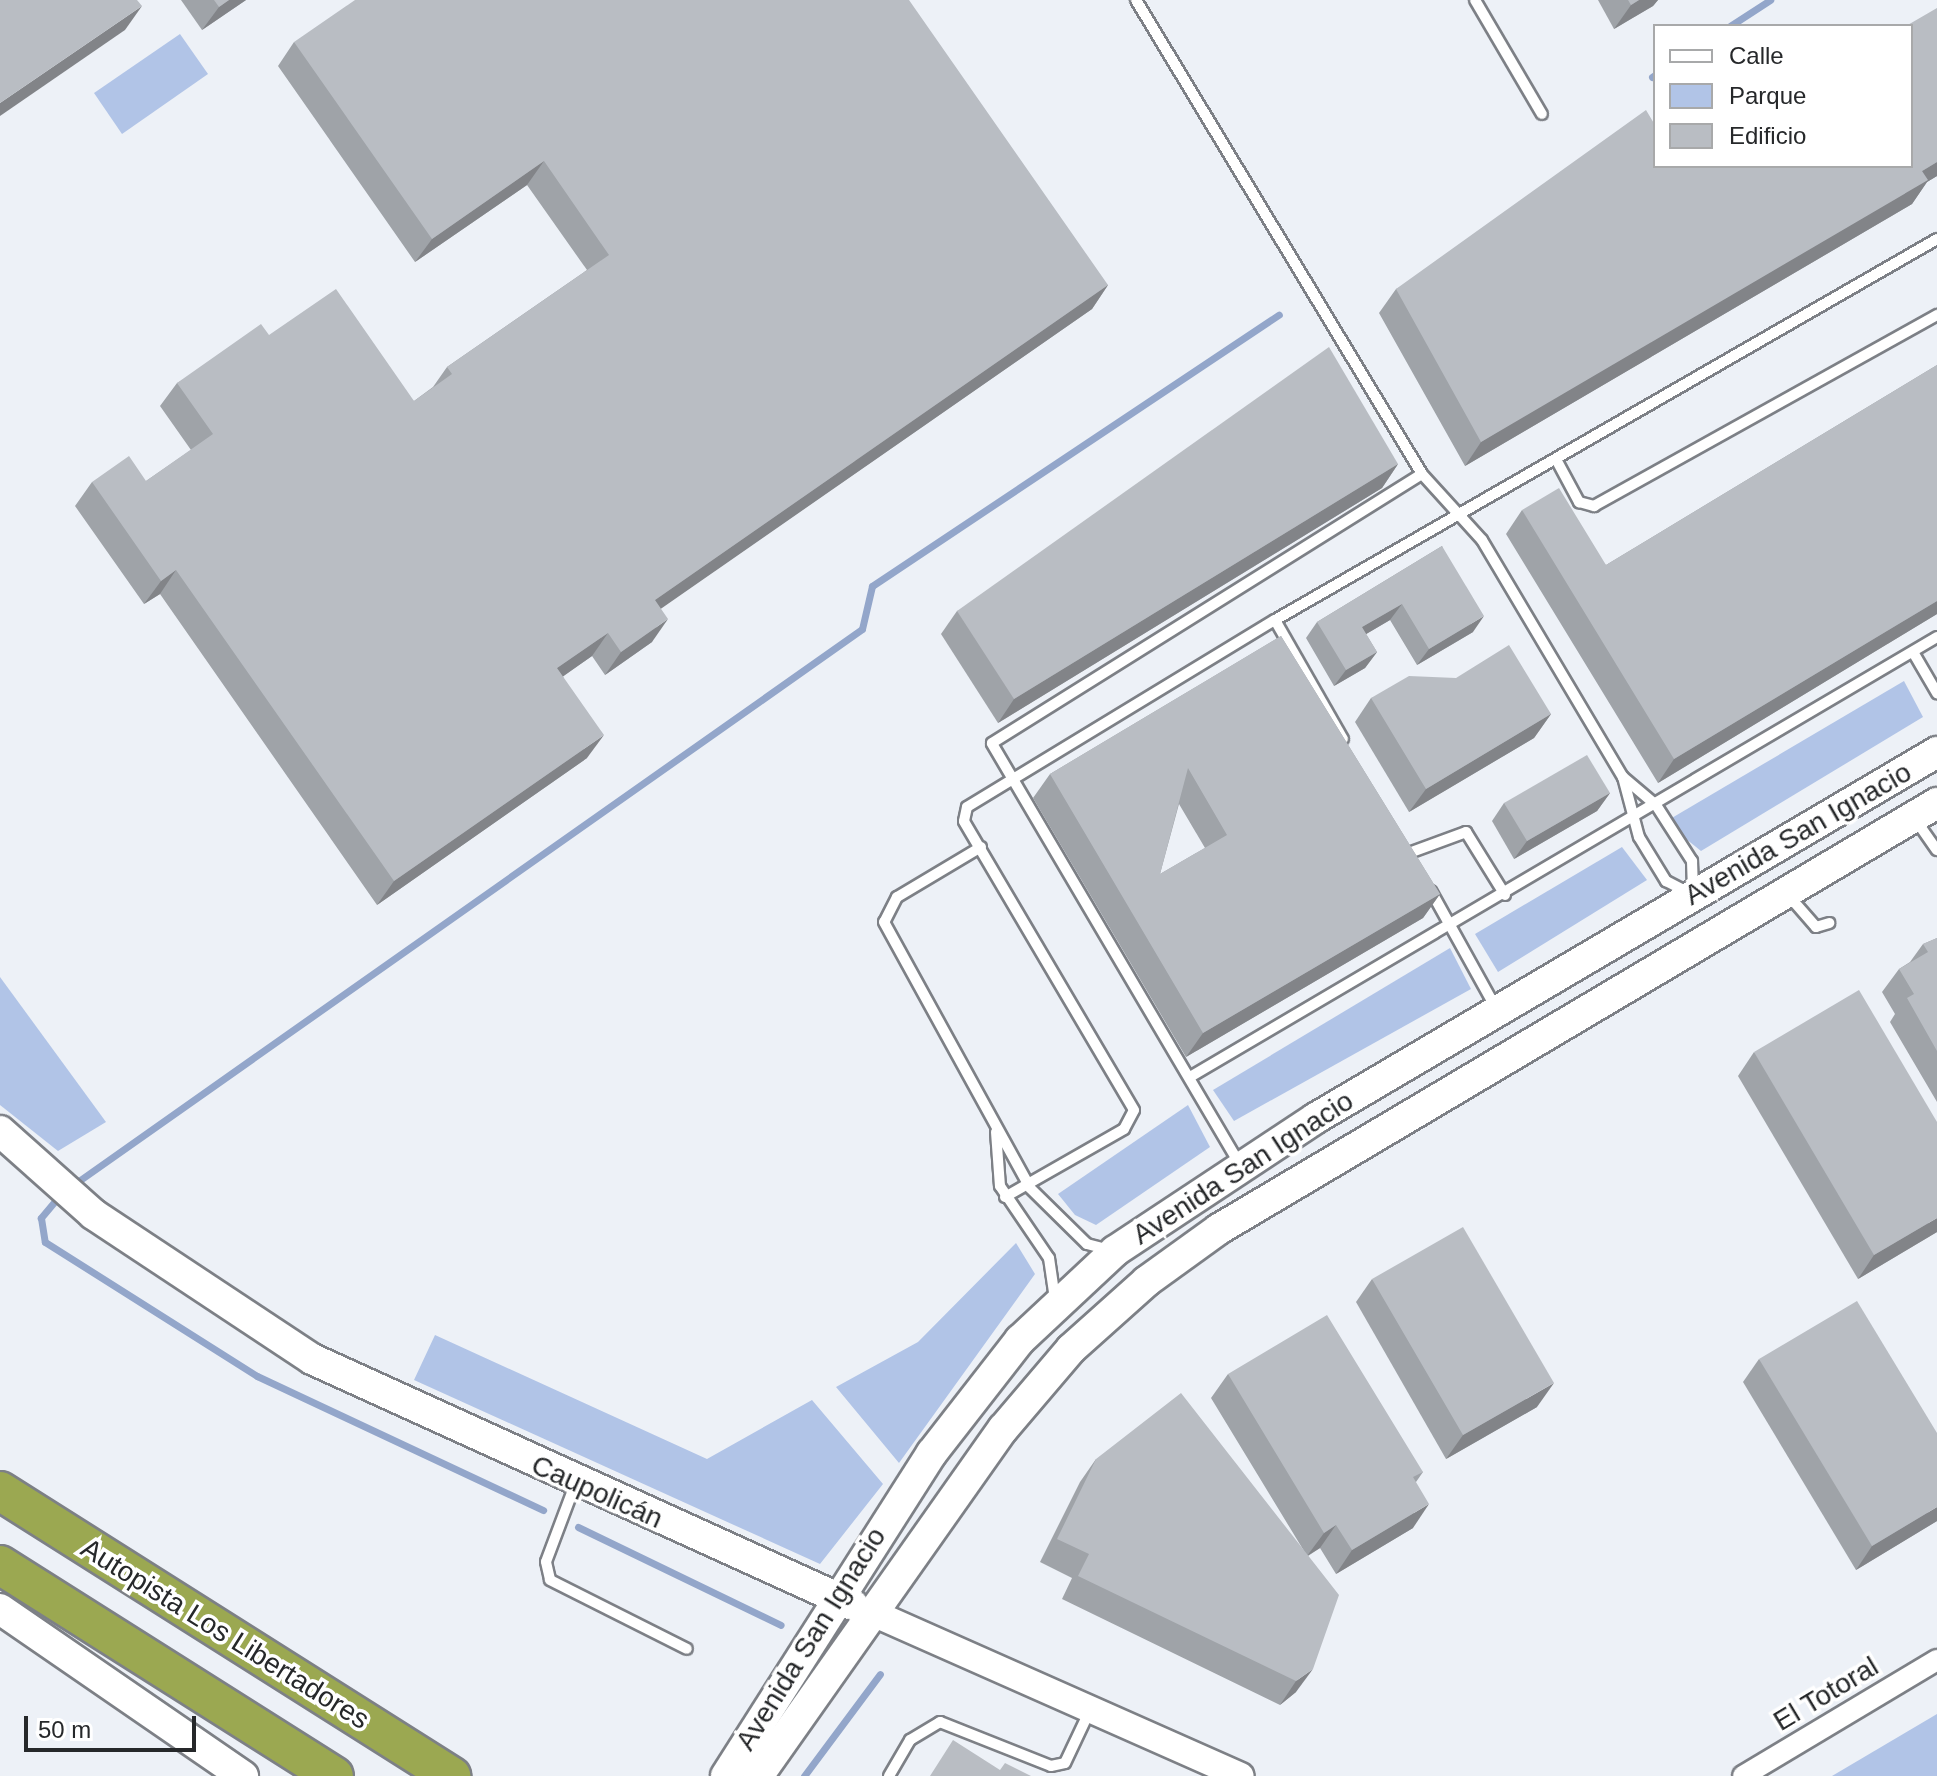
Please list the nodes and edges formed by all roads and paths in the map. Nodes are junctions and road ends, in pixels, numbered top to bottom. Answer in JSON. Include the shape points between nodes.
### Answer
{"nodes":[{"id":1,"x":1136,"y":0,"type":"edge"},
{"id":2,"x":1475,"y":0,"type":"edge"},
{"id":3,"x":1542,"y":114,"type":"dead end"},
{"id":4,"x":1936,"y":242,"type":"edge"},
{"id":5,"x":1937,"y":315,"type":"edge"},
{"id":6,"x":1557,"y":461,"type":"junction"},
{"id":7,"x":1422,"y":474,"type":"junction"},
{"id":8,"x":1461,"y":516,"type":"junction"},
{"id":9,"x":1275,"y":620,"type":"junction"},
{"id":10,"x":1937,"y":637,"type":"edge"},
{"id":11,"x":1913,"y":652,"type":"junction"},
{"id":12,"x":1937,"y":693,"type":"edge"},
{"id":13,"x":1351,"y":752,"type":"edge"},
{"id":14,"x":1937,"y":752,"type":"edge"},
{"id":15,"x":1623,"y":777,"type":"junction"},
{"id":16,"x":1008,"y":780,"type":"junction"},
{"id":17,"x":1656,"y":805,"type":"junction"},
{"id":18,"x":1926,"y":810,"type":"edge"},
{"id":19,"x":1631,"y":820,"type":"junction"},
{"id":20,"x":1401,"y":840,"type":"edge"},
{"id":21,"x":981,"y":847,"type":"junction"},
{"id":22,"x":1937,"y":850,"type":"edge"},
{"id":23,"x":1409,"y":853,"type":"junction"},
{"id":24,"x":1415,"y":864,"type":"edge"},
{"id":25,"x":1422,"y":876,"type":"edge"},
{"id":26,"x":1786,"y":893,"type":"junction"},
{"id":27,"x":1505,"y":895,"type":"junction"},
{"id":28,"x":1692,"y":896,"type":"junction"},
{"id":29,"x":1829,"y":923,"type":"dead end"},
{"id":30,"x":1451,"y":926,"type":"junction"},
{"id":31,"x":1498,"y":1011,"type":"junction"},
{"id":32,"x":1433,"y":1050,"type":"junction"},
{"id":33,"x":1190,"y":1077,"type":"junction"},
{"id":34,"x":1456,"y":1089,"type":"junction"},
{"id":35,"x":1316,"y":1118,"type":"junction"},
{"id":36,"x":996,"y":1130,"type":"junction"},
{"id":37,"x":0,"y":1131,"type":"edge"},
{"id":38,"x":1339,"y":1158,"type":"junction"},
{"id":39,"x":1240,"y":1165,"type":"junction"},
{"id":40,"x":1028,"y":1184,"type":"junction"},
{"id":41,"x":1005,"y":1197,"type":"junction"},
{"id":42,"x":1115,"y":1251,"type":"junction"},
{"id":43,"x":1056,"y":1304,"type":"junction"},
{"id":44,"x":576,"y":1482,"type":"junction"},
{"id":45,"x":0,"y":1491,"type":"edge"},
{"id":46,"x":891,"y":1512,"type":"junction"},
{"id":47,"x":928,"y":1533,"type":"junction"},
{"id":48,"x":0,"y":1565,"type":"edge"},
{"id":49,"x":835,"y":1598,"type":"junction"},
{"id":50,"x":0,"y":1609,"type":"edge"},
{"id":51,"x":873,"y":1613,"type":"junction"},
{"id":52,"x":687,"y":1649,"type":"dead end"},
{"id":53,"x":1937,"y":1660,"type":"edge"},
{"id":54,"x":1091,"y":1709,"type":"junction"},
{"id":55,"x":243,"y":1776,"type":"edge"},
{"id":56,"x":334,"y":1776,"type":"edge"},
{"id":57,"x":451,"y":1776,"type":"edge"},
{"id":58,"x":726,"y":1776,"type":"edge"},
{"id":59,"x":758,"y":1776,"type":"edge"},
{"id":60,"x":889,"y":1776,"type":"edge"},
{"id":61,"x":1240,"y":1776,"type":"edge"},
{"id":62,"x":1743,"y":1776,"type":"edge"}],
"edges":[{"from":1,"to":7,"type":"lane"},
{"from":2,"to":3,"type":"lane"},
{"from":4,"to":6,"type":"lane"},
{"from":5,"to":6,"type":"lane","via":[[1594,506],[1579,502]]},
{"from":6,"to":8,"type":"lane"},
{"from":7,"to":8,"type":"lane"},
{"from":7,"to":16,"type":"lane","via":[[999,733],[992,749]]},
{"from":8,"to":9,"type":"lane"},
{"from":8,"to":15,"type":"lane","via":[[1527,611]]},
{"from":9,"to":13,"type":"lane"},
{"from":9,"to":16,"type":"lane"},
{"from":10,"to":11,"type":"lane"},
{"from":11,"to":12,"type":"lane"},
{"from":11,"to":17,"type":"lane"},
{"from":14,"to":28,"type":"main road","name":"Avenida San Ignacio"},
{"from":15,"to":17,"type":"lane"},
{"from":15,"to":19,"type":"lane"},
{"from":16,"to":21,"type":"lane","via":[[967,807],[964,821]]},
{"from":16,"to":33,"type":"lane"},
{"from":17,"to":19,"type":"lane"},
{"from":17,"to":28,"type":"lane","via":[[1692,861]]},
{"from":18,"to":22,"type":"lane"},
{"from":18,"to":26,"type":"main road","name":"Avenida San Ignacio"},
{"from":19,"to":27,"type":"lane"},
{"from":19,"to":28,"type":"lane","via":[[1666,881]]},
{"from":20,"to":23,"type":"lane"},
{"from":21,"to":36,"type":"lane","via":[[897,897],[884,922],[988,1101]]},
{"from":21,"to":40,"type":"lane","via":[[1134,1110],[1124,1129]]},
{"from":23,"to":24,"type":"lane"},
{"from":23,"to":27,"type":"lane","via":[[1466,832]]},
{"from":25,"to":30,"type":"lane"},
{"from":26,"to":29,"type":"lane","via":[[1816,927]]},
{"from":26,"to":34,"type":"main road","name":"Avenida San Ignacio"},
{"from":27,"to":30,"type":"lane"},
{"from":28,"to":31,"type":"main road","name":"Avenida San Ignacio"},
{"from":30,"to":31,"type":"lane"},
{"from":30,"to":33,"type":"lane"},
{"from":31,"to":32,"type":"main road","name":"Avenida San Ignacio"},
{"from":32,"to":34,"type":"main road","via":[[1431,1073]]},
{"from":32,"to":35,"type":"main road","name":"Avenida San Ignacio"},
{"from":33,"to":39,"type":"lane"},
{"from":34,"to":38,"type":"main road","name":"Avenida San Ignacio"},
{"from":35,"to":38,"type":"main road","via":[[1333,1133]]},
{"from":35,"to":39,"type":"main road","name":"Avenida San Ignacio"},
{"from":36,"to":40,"type":"lane"},
{"from":36,"to":41,"type":"lane"},
{"from":37,"to":44,"type":"main road","name":"Caupolicán","via":[[93,1214],[312,1359]]},
{"from":38,"to":47,"type":"main road","name":"Avenida San Ignacio","via":[[1219,1229],[1117,1305],[1035,1390]]},
{"from":39,"to":42,"type":"main road","name":"Avenida San Ignacio"},
{"from":40,"to":41,"type":"lane"},
{"from":40,"to":42,"type":"lane","via":[[1087,1244]]},
{"from":41,"to":43,"type":"lane","via":[[1049,1258]]},
{"from":42,"to":43,"type":"main road","name":"Avenida San Ignacio"},
{"from":43,"to":46,"type":"main road","name":"Avenida San Ignacio","via":[[992,1373]]},
{"from":44,"to":49,"type":"main road","name":"Caupolicán"},
{"from":44,"to":52,"type":"lane","via":[[546,1562],[550,1580]]},
{"from":45,"to":57,"type":"highway","name":"Autopista Los Libertadores"},
{"from":46,"to":47,"type":"main road","via":[[907,1532]]},
{"from":46,"to":49,"type":"main road","name":"Avenida San Ignacio"},
{"from":47,"to":51,"type":"main road","name":"Avenida San Ignacio"},
{"from":48,"to":56,"type":"highway"},
{"from":49,"to":51,"type":"main road","name":"Caupolicán"},
{"from":49,"to":58,"type":"main road","name":"Avenida San Ignacio"},
{"from":50,"to":55,"type":"main road"},
{"from":51,"to":54,"type":"street","name":"Caupolicán"},
{"from":51,"to":59,"type":"main road","name":"Avenida San Ignacio"},
{"from":53,"to":62,"type":"street","name":"El Totoral"},
{"from":54,"to":60,"type":"lane","via":[[1065,1763],[1051,1766],[940,1722],[910,1740]]},
{"from":54,"to":61,"type":"street","name":"Caupolicán"}]}
